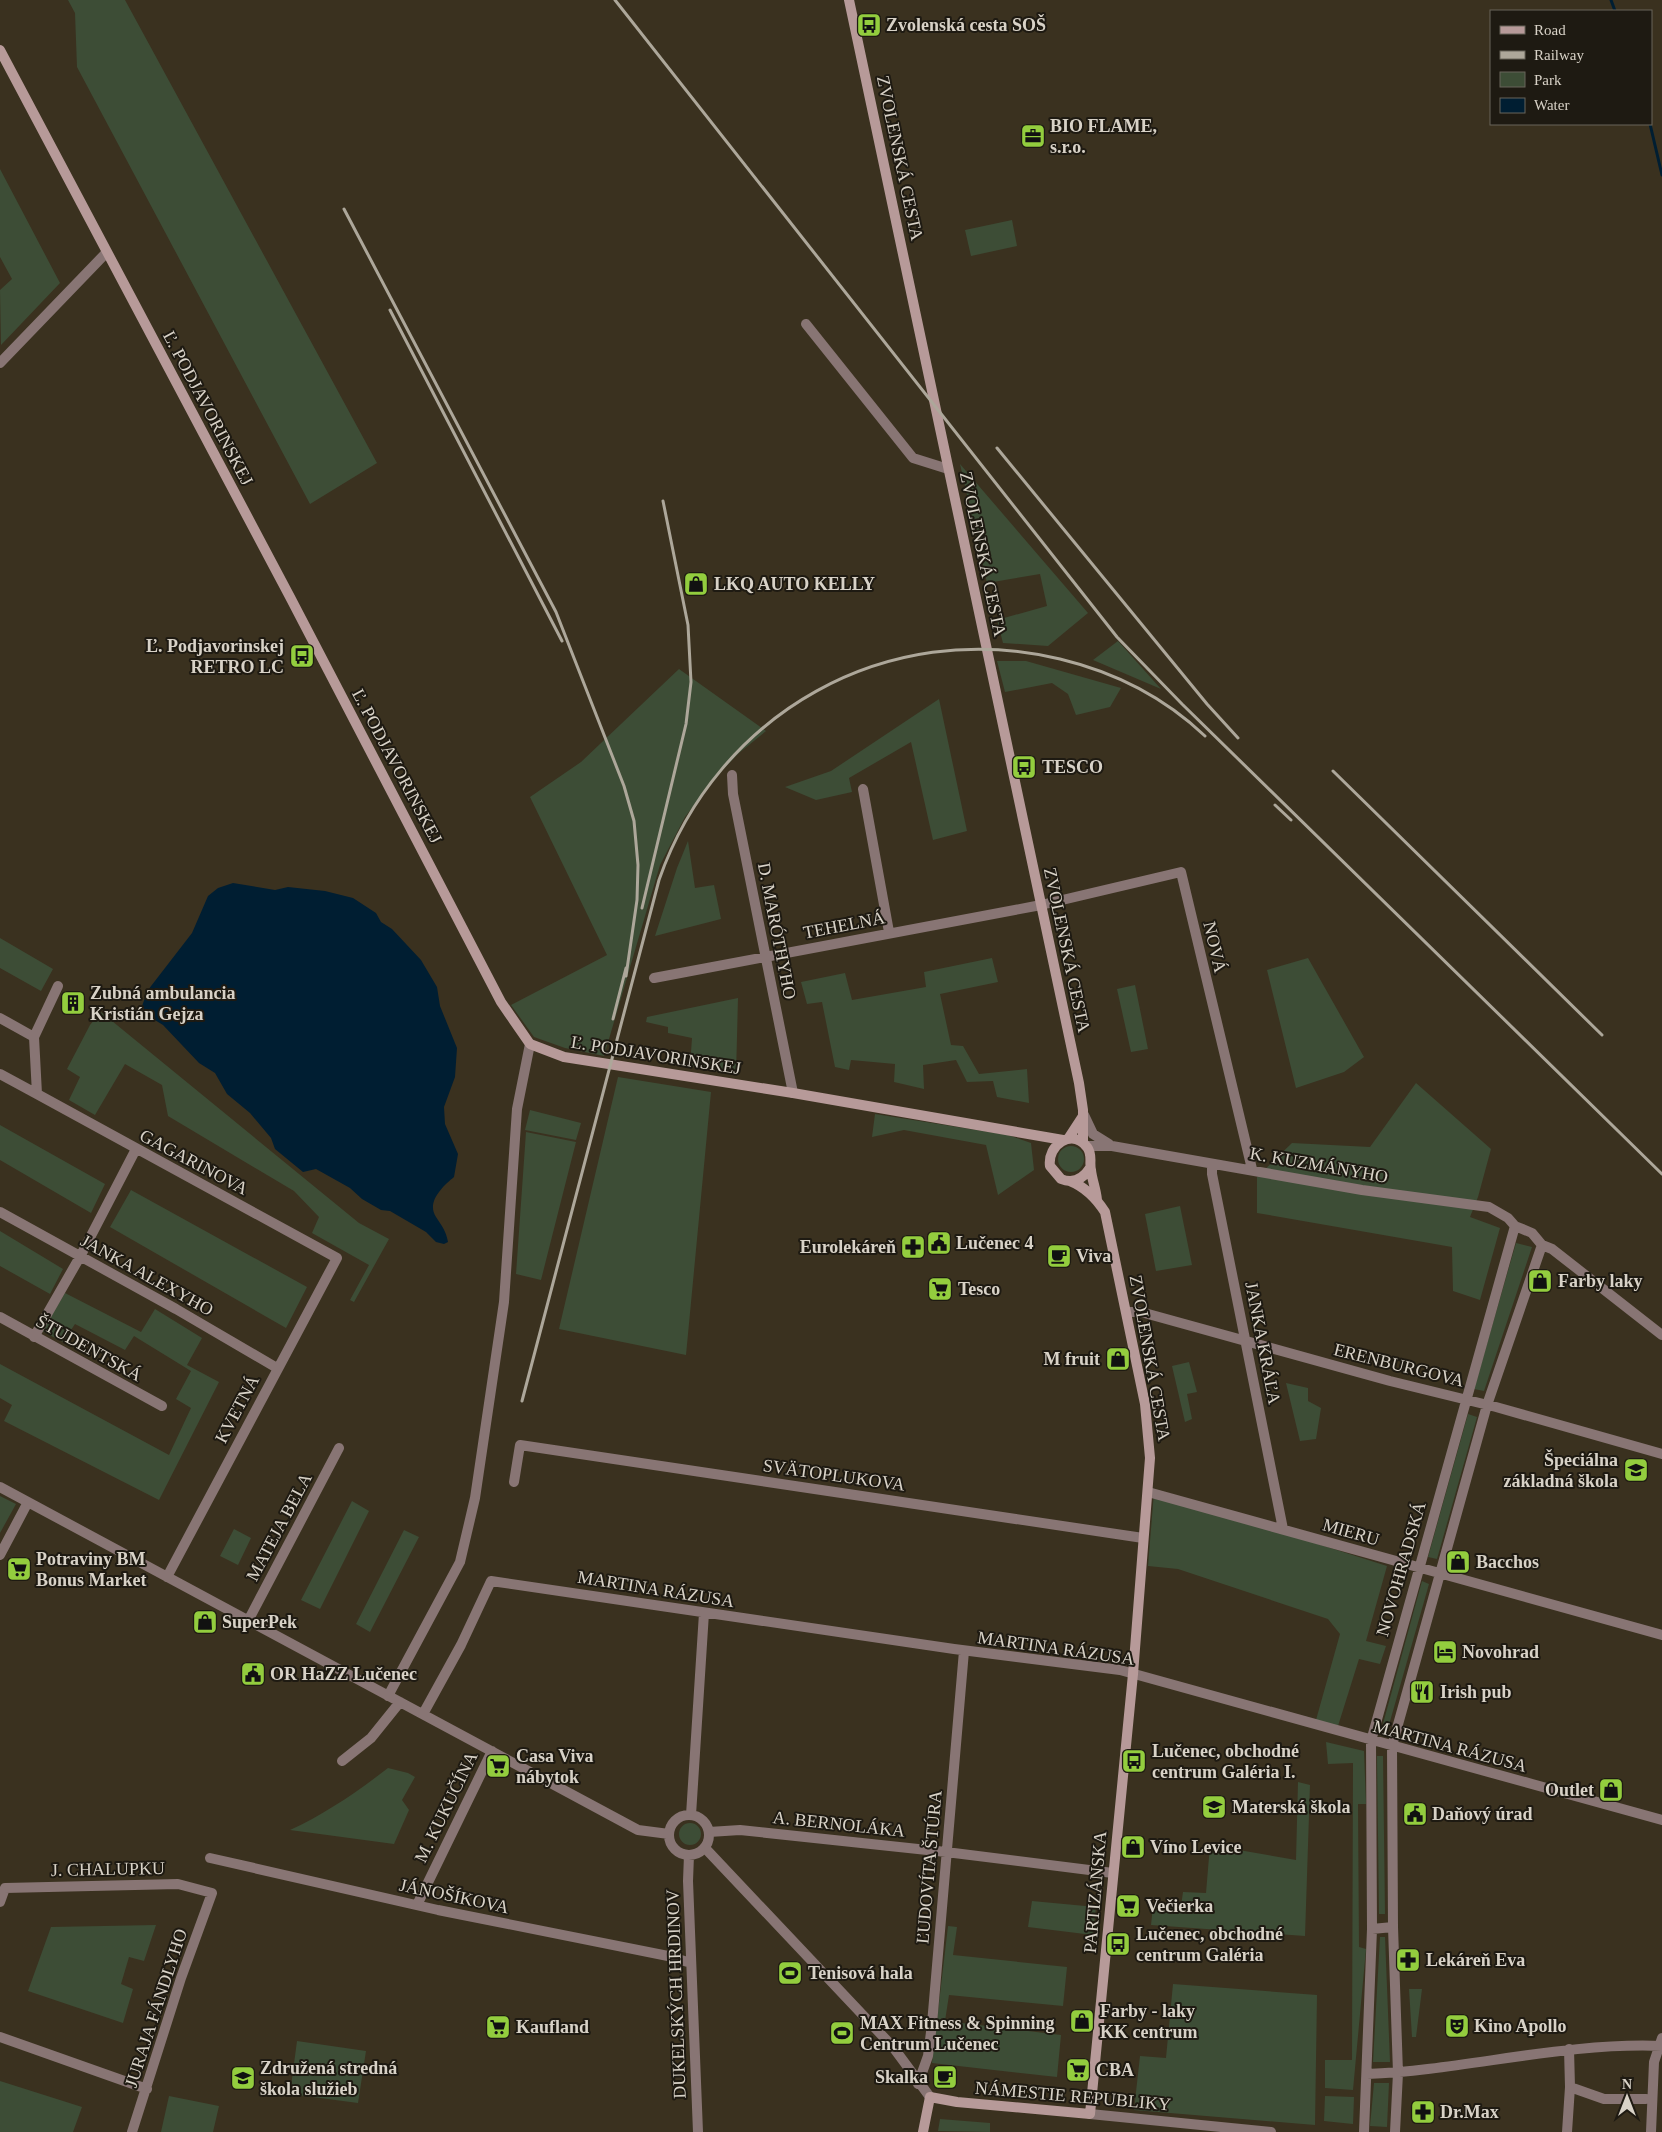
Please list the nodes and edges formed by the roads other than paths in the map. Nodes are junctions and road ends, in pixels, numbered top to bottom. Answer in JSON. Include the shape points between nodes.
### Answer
{"nodes":[{"id":1,"x":849,"y":0,"type":"edge"},
{"id":2,"x":0,"y":50,"type":"edge"},
{"id":3,"x":106,"y":253,"type":"junction"},
{"id":4,"x":806,"y":324,"type":"dead end"},
{"id":5,"x":0,"y":363,"type":"edge"},
{"id":6,"x":948,"y":469,"type":"junction"},
{"id":7,"x":732,"y":775,"type":"dead end"},
{"id":8,"x":863,"y":789,"type":"dead end"},
{"id":9,"x":1041,"y":905,"type":"junction"},
{"id":10,"x":889,"y":932,"type":"junction"},
{"id":11,"x":765,"y":957,"type":"junction"},
{"id":12,"x":654,"y":978,"type":"dead end"},
{"id":13,"x":58,"y":986,"type":"dead end"},
{"id":14,"x":0,"y":1018,"type":"edge"},
{"id":15,"x":34,"y":1037,"type":"junction"},
{"id":16,"x":530,"y":1044,"type":"junction"},
{"id":17,"x":0,"y":1074,"type":"edge"},
{"id":18,"x":793,"y":1093,"type":"junction"},
{"id":19,"x":36,"y":1094,"type":"junction"},
{"id":20,"x":1084,"y":1115,"type":"junction"},
{"id":21,"x":1032,"y":1134,"type":"junction"},
{"id":22,"x":1065,"y":1140,"type":"junction"},
{"id":23,"x":1085,"y":1145,"type":"junction"},
{"id":24,"x":1112,"y":1146,"type":"junction"},
{"id":25,"x":136,"y":1149,"type":"junction"},
{"id":26,"x":1050,"y":1155,"type":"junction"},
{"id":27,"x":1091,"y":1164,"type":"junction"},
{"id":28,"x":1212,"y":1164,"type":"junction"},
{"id":29,"x":1252,"y":1169,"type":"junction"},
{"id":30,"x":1070,"y":1181,"type":"junction"},
{"id":31,"x":1097,"y":1200,"type":"junction"},
{"id":32,"x":0,"y":1212,"type":"edge"},
{"id":33,"x":1515,"y":1226,"type":"junction"},
{"id":34,"x":1542,"y":1245,"type":"junction"},
{"id":35,"x":80,"y":1256,"type":"junction"},
{"id":36,"x":337,"y":1258,"type":"joint"},
{"id":37,"x":1127,"y":1312,"type":"junction"},
{"id":38,"x":0,"y":1317,"type":"edge"},
{"id":39,"x":1662,"y":1335,"type":"edge"},
{"id":40,"x":34,"y":1336,"type":"junction"},
{"id":41,"x":1245,"y":1340,"type":"junction"},
{"id":42,"x":277,"y":1368,"type":"junction"},
{"id":43,"x":1465,"y":1399,"type":"junction"},
{"id":44,"x":1487,"y":1405,"type":"junction"},
{"id":45,"x":162,"y":1406,"type":"dead end"},
{"id":46,"x":339,"y":1448,"type":"dead end"},
{"id":47,"x":1662,"y":1454,"type":"edge"},
{"id":48,"x":514,"y":1482,"type":"dead end"},
{"id":49,"x":0,"y":1487,"type":"edge"},
{"id":50,"x":1148,"y":1492,"type":"junction"},
{"id":51,"x":28,"y":1502,"type":"junction"},
{"id":52,"x":1283,"y":1530,"type":"junction"},
{"id":53,"x":1143,"y":1538,"type":"junction"},
{"id":54,"x":0,"y":1555,"type":"edge"},
{"id":55,"x":1419,"y":1568,"type":"junction"},
{"id":56,"x":1439,"y":1574,"type":"junction"},
{"id":57,"x":167,"y":1577,"type":"junction"},
{"id":58,"x":704,"y":1613,"type":"junction"},
{"id":59,"x":248,"y":1621,"type":"junction"},
{"id":60,"x":1662,"y":1635,"type":"edge"},
{"id":61,"x":964,"y":1651,"type":"junction"},
{"id":62,"x":1133,"y":1674,"type":"junction"},
{"id":63,"x":388,"y":1696,"type":"junction"},
{"id":64,"x":400,"y":1702,"type":"junction"},
{"id":65,"x":423,"y":1714,"type":"junction"},
{"id":66,"x":1371,"y":1741,"type":"junction"},
{"id":67,"x":1392,"y":1746,"type":"junction"},
{"id":68,"x":492,"y":1751,"type":"junction"},
{"id":69,"x":342,"y":1761,"type":"dead end"},
{"id":70,"x":691,"y":1815,"type":"junction"},
{"id":71,"x":1662,"y":1820,"type":"edge"},
{"id":72,"x":709,"y":1832,"type":"junction"},
{"id":73,"x":669,"y":1834,"type":"junction"},
{"id":74,"x":705,"y":1848,"type":"junction"},
{"id":75,"x":946,"y":1852,"type":"junction"},
{"id":76,"x":689,"y":1855,"type":"junction"},
{"id":77,"x":210,"y":1858,"type":"dead end"},
{"id":78,"x":1113,"y":1873,"type":"junction"},
{"id":79,"x":212,"y":1893,"type":"joint"},
{"id":80,"x":0,"y":1902,"type":"edge"},
{"id":81,"x":417,"y":1905,"type":"junction"},
{"id":82,"x":1393,"y":1927,"type":"junction"},
{"id":83,"x":1372,"y":1929,"type":"junction"},
{"id":84,"x":691,"y":1963,"type":"junction"},
{"id":85,"x":0,"y":2037,"type":"edge"},
{"id":86,"x":1661,"y":2043,"type":"edge"},
{"id":87,"x":1569,"y":2050,"type":"junction"},
{"id":88,"x":1398,"y":2073,"type":"junction"},
{"id":89,"x":1367,"y":2074,"type":"junction"},
{"id":90,"x":918,"y":2084,"type":"junction"},
{"id":91,"x":1570,"y":2087,"type":"junction"},
{"id":92,"x":148,"y":2089,"type":"junction"},
{"id":93,"x":930,"y":2097,"type":"junction"},
{"id":94,"x":1646,"y":2099,"type":"dead end"},
{"id":95,"x":1090,"y":2114,"type":"junction"},
{"id":96,"x":1248,"y":2131,"type":"edge"},
{"id":97,"x":132,"y":2132,"type":"edge"},
{"id":98,"x":698,"y":2132,"type":"edge"},
{"id":99,"x":923,"y":2132,"type":"edge"},
{"id":100,"x":1271,"y":2132,"type":"edge"},
{"id":101,"x":1364,"y":2132,"type":"edge"},
{"id":102,"x":1395,"y":2132,"type":"edge"},
{"id":103,"x":1567,"y":2132,"type":"edge"},
{"id":104,"x":1651,"y":2132,"type":"edge"}],
"edges":[{"from":1,"to":6,"type":"street","name":"ZVOLENSKÁ CESTA"},
{"from":2,"to":3,"type":"street","name":"Ľ. PODJAVORINSKEJ"},
{"from":3,"to":5,"type":"street"},
{"from":3,"to":16,"type":"street","name":"Ľ. PODJAVORINSKEJ","via":[[501,1002]]},
{"from":4,"to":6,"type":"street","via":[[913,458]]},
{"from":6,"to":9,"type":"street","name":"ZVOLENSKÁ CESTA"},
{"from":7,"to":11,"type":"street","name":"D. MARÓTHYHO"},
{"from":8,"to":10,"type":"street"},
{"from":9,"to":10,"type":"street","name":"TEHELNÁ"},
{"from":9,"to":20,"type":"street","name":"ZVOLENSKÁ CESTA"},
{"from":9,"to":29,"type":"street","name":"NOVÁ","via":[[1181,872]]},
{"from":10,"to":11,"type":"street","name":"TEHELNÁ"},
{"from":11,"to":12,"type":"street","name":"TEHELNÁ"},
{"from":11,"to":18,"type":"street","name":"D. MARÓTHYHO"},
{"from":13,"to":15,"type":"street"},
{"from":14,"to":15,"type":"street"},
{"from":15,"to":19,"type":"street"},
{"from":16,"to":18,"type":"street","name":"Ľ. PODJAVORINSKEJ","via":[[564,1057],[600,1064]]},
{"from":16,"to":63,"type":"street","via":[[517,1109],[504,1302],[465,1547]]},
{"from":17,"to":19,"type":"street","name":"GAGARINOVA"},
{"from":18,"to":21,"type":"street","name":"Ľ. PODJAVORINSKEJ"},
{"from":19,"to":25,"type":"street","name":"GAGARINOVA"},
{"from":20,"to":22,"type":"street"},
{"from":20,"to":23,"type":"street","name":"ZVOLENSKÁ CESTA"},
{"from":20,"to":24,"type":"street","name":"K. KUZMÁNYHO","via":[[1093,1134]]},
{"from":21,"to":22,"type":"street","name":"Ľ. PODJAVORINSKEJ"},
{"from":21,"to":26,"type":"street"},
{"from":22,"to":23,"type":"street"},
{"from":22,"to":26,"type":"street","via":[[1055,1146]]},
{"from":23,"to":24,"type":"street","name":"K. KUZMÁNYHO"},
{"from":23,"to":27,"type":"street","name":"ZVOLENSKÁ CESTA"},
{"from":24,"to":27,"type":"street"},
{"from":24,"to":28,"type":"street","name":"K. KUZMÁNYHO"},
{"from":25,"to":35,"type":"street"},
{"from":25,"to":36,"type":"street","name":"GAGARINOVA"},
{"from":26,"to":30,"type":"street","name":"ZVOLENSKÁ CESTA","via":[[1053,1171],[1061,1179]]},
{"from":27,"to":30,"type":"street","via":[[1082,1178]]},
{"from":27,"to":31,"type":"street","name":"ZVOLENSKÁ CESTA"},
{"from":28,"to":29,"type":"street","name":"K. KUZMÁNYHO"},
{"from":28,"to":41,"type":"street","name":"JANKA KRÁĽA"},
{"from":29,"to":33,"type":"street","name":"K. KUZMÁNYHO","via":[[1362,1190],[1489,1207]]},
{"from":30,"to":31,"type":"street","name":"ZVOLENSKÁ CESTA"},
{"from":31,"to":37,"type":"street","name":"ZVOLENSKÁ CESTA","via":[[1105,1212]]},
{"from":32,"to":35,"type":"street","name":"JANKA ALEXYHO"},
{"from":33,"to":34,"type":"street","name":"K. KUZMÁNYHO","via":[[1532,1233]]},
{"from":33,"to":43,"type":"street","name":"NOVOHRADSKÁ"},
{"from":34,"to":39,"type":"street","name":"K. KUZMÁNYHO","via":[[1552,1249]]},
{"from":34,"to":44,"type":"street"},
{"from":35,"to":40,"type":"street"},
{"from":35,"to":42,"type":"street","name":"JANKA ALEXYHO"},
{"from":36,"to":42,"type":"street","name":"KVETNÁ"},
{"from":37,"to":41,"type":"street","name":"ERENBURGOVA","via":[[1141,1312]]},
{"from":37,"to":50,"type":"street","name":"ZVOLENSKÁ CESTA","via":[[1150,1434]]},
{"from":38,"to":40,"type":"street","name":"ŠTUDENTSKÁ"},
{"from":40,"to":45,"type":"street","name":"ŠTUDENTSKÁ"},
{"from":41,"to":43,"type":"street","name":"ERENBURGOVA"},
{"from":41,"to":52,"type":"street","name":"JANKA KRÁĽA"},
{"from":42,"to":57,"type":"street","name":"KVETNÁ"},
{"from":43,"to":44,"type":"street","name":"ERENBURGOVA"},
{"from":43,"to":55,"type":"street","name":"NOVOHRADSKÁ"},
{"from":44,"to":47,"type":"street","name":"ERENBURGOVA"},
{"from":44,"to":56,"type":"street"},
{"from":46,"to":59,"type":"street","name":"MATEJA BELA"},
{"from":48,"to":53,"type":"street","name":"SVÄTOPLUKOVA","via":[[520,1445]]},
{"from":49,"to":51,"type":"street"},
{"from":50,"to":52,"type":"street","name":"MIERU"},
{"from":50,"to":53,"type":"street","name":"ZVOLENSKÁ CESTA"},
{"from":51,"to":54,"type":"street"},
{"from":51,"to":57,"type":"street"},
{"from":52,"to":55,"type":"street","name":"MIERU"},
{"from":53,"to":62,"type":"street","name":"ZVOLENSKÁ CESTA"},
{"from":55,"to":56,"type":"street","name":"MIERU"},
{"from":55,"to":66,"type":"street","name":"NOVOHRADSKÁ"},
{"from":56,"to":60,"type":"street","name":"MIERU"},
{"from":56,"to":67,"type":"street"},
{"from":57,"to":59,"type":"street"},
{"from":58,"to":61,"type":"street","name":"MARTINA RÁZUSA"},
{"from":58,"to":65,"type":"street","name":"MARTINA RÁZUSA","via":[[491,1581]]},
{"from":58,"to":70,"type":"street"},
{"from":59,"to":63,"type":"street"},
{"from":61,"to":62,"type":"street","name":"MARTINA RÁZUSA"},
{"from":61,"to":75,"type":"street","name":"ĽUDOVÍTA ŠTÚRA"},
{"from":62,"to":66,"type":"street","name":"MARTINA RÁZUSA"},
{"from":62,"to":78,"type":"street","name":"PARTIZÁNSKA"},
{"from":63,"to":64,"type":"street"},
{"from":64,"to":65,"type":"street"},
{"from":64,"to":69,"type":"street","via":[[371,1738]]},
{"from":65,"to":68,"type":"street"},
{"from":66,"to":67,"type":"street","name":"MARTINA RÁZUSA"},
{"from":66,"to":83,"type":"street","name":"NOVOHRADSKÁ"},
{"from":67,"to":71,"type":"street","name":"MARTINA RÁZUSA"},
{"from":67,"to":82,"type":"street"},
{"from":68,"to":73,"type":"street","via":[[638,1830]]},
{"from":68,"to":81,"type":"street","name":"M. KUKUČÍNA"},
{"from":70,"to":72,"type":"street","via":[[703,1821]]},
{"from":70,"to":73,"type":"street","via":[[677,1820]]},
{"from":72,"to":74,"type":"street"},
{"from":72,"to":75,"type":"street","name":"A. BERNOLÁKA","via":[[740,1830]]},
{"from":73,"to":76,"type":"street","via":[[675,1849]]},
{"from":74,"to":76,"type":"street"},
{"from":74,"to":90,"type":"street","via":[[893,2047]]},
{"from":75,"to":78,"type":"street","name":"A. BERNOLÁKA"},
{"from":75,"to":90,"type":"street","name":"ĽUDOVÍTA ŠTÚRA","via":[[928,2056]]},
{"from":76,"to":84,"type":"street","name":"DUKELSKÝCH HRDINOV"},
{"from":77,"to":81,"type":"street","name":"JÁNOŠÍKOVA"},
{"from":78,"to":95,"type":"street","name":"PARTIZÁNSKA"},
{"from":79,"to":80,"type":"street","name":"J. CHALUPKU","via":[[178,1884],[4,1888]]},
{"from":79,"to":92,"type":"street","name":"JURAJA FÁNDLYHO","via":[[181,1978]]},
{"from":81,"to":84,"type":"street","name":"JÁNOŠÍKOVA"},
{"from":82,"to":83,"type":"street"},
{"from":82,"to":88,"type":"street"},
{"from":83,"to":89,"type":"street","name":"NOVOHRADSKÁ"},
{"from":84,"to":98,"type":"street","name":"DUKELSKÝCH HRDINOV"},
{"from":85,"to":92,"type":"street"},
{"from":86,"to":87,"type":"street"},
{"from":86,"to":104,"type":"street","via":[[1654,2062]]},
{"from":87,"to":88,"type":"street"},
{"from":87,"to":91,"type":"street"},
{"from":88,"to":89,"type":"street"},
{"from":88,"to":102,"type":"street"},
{"from":89,"to":101,"type":"street","name":"NOVOHRADSKÁ"},
{"from":90,"to":93,"type":"street"},
{"from":91,"to":94,"type":"street","via":[[1604,2098]]},
{"from":91,"to":103,"type":"street"},
{"from":92,"to":97,"type":"street","name":"JURAJA FÁNDLYHO"},
{"from":93,"to":95,"type":"street","name":"NÁMESTIE REPUBLIKY"},
{"from":93,"to":99,"type":"street"},
{"from":95,"to":96,"type":"street","name":"NÁMESTIE REPUBLIKY"},
{"from":96,"to":100,"type":"street","name":"NÁMESTIE REPUBLIKY"}]}
